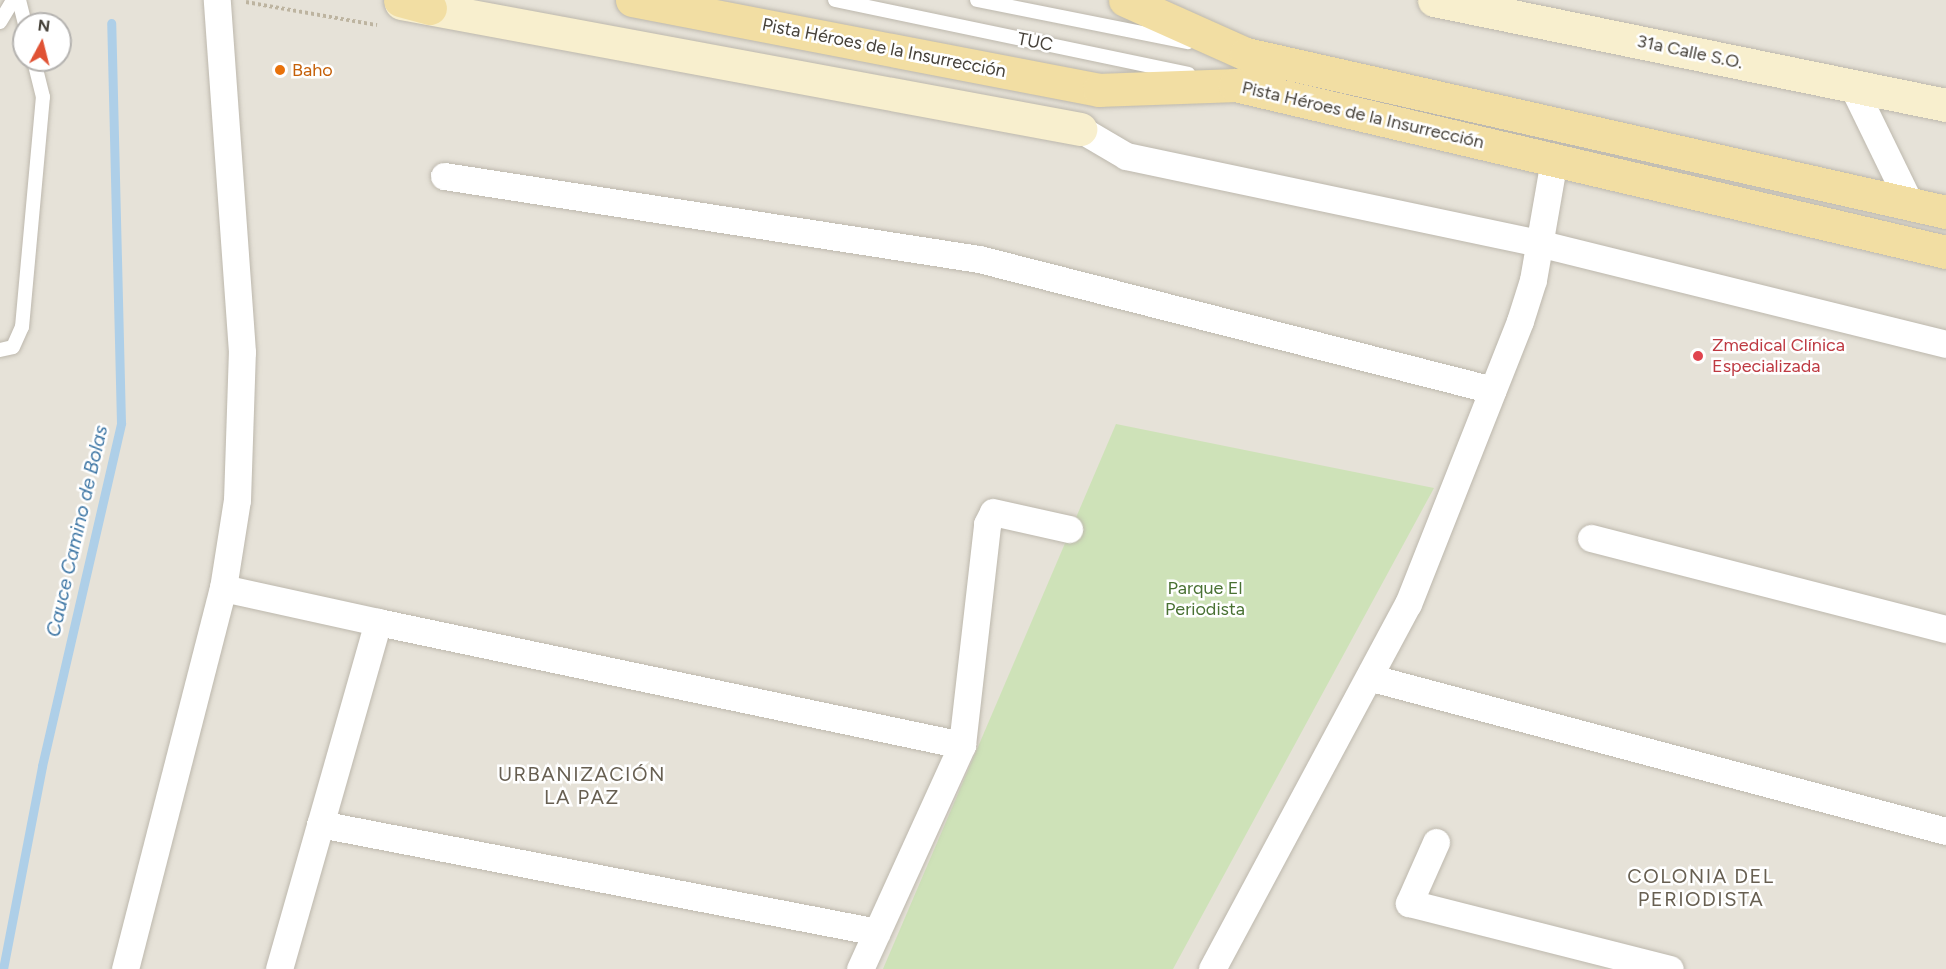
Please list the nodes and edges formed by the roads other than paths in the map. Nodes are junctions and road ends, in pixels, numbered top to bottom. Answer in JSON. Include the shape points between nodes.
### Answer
{"nodes":[{"id":1,"x":13,"y":0,"type":"edge"},
{"id":2,"x":217,"y":0,"type":"edge"},
{"id":3,"x":387,"y":0,"type":"edge"},
{"id":4,"x":632,"y":0,"type":"edge"},
{"id":5,"x":835,"y":0,"type":"edge"},
{"id":6,"x":977,"y":0,"type":"edge"},
{"id":7,"x":1125,"y":0,"type":"edge"},
{"id":8,"x":1434,"y":0,"type":"edge"},
{"id":9,"x":415,"y":4,"type":"edge"},
{"id":10,"x":0,"y":22,"type":"edge"},
{"id":11,"x":1246,"y":54,"type":"junction"},
{"id":12,"x":37,"y":72,"type":"edge"},
{"id":13,"x":1235,"y":85,"type":"junction"},
{"id":14,"x":1852,"y":86,"type":"junction"},
{"id":15,"x":1946,"y":105,"type":"edge"},
{"id":16,"x":1080,"y":129,"type":"joint"},
{"id":17,"x":1554,"y":160,"type":"junction"},
{"id":18,"x":444,"y":177,"type":"dead end"},
{"id":19,"x":1910,"y":204,"type":"junction"},
{"id":20,"x":1946,"y":212,"type":"edge"},
{"id":21,"x":1538,"y":243,"type":"junction"},
{"id":22,"x":1946,"y":252,"type":"edge"},
{"id":23,"x":1946,"y":344,"type":"edge"},
{"id":24,"x":0,"y":350,"type":"edge"},
{"id":25,"x":1493,"y":390,"type":"junction"},
{"id":26,"x":1069,"y":529,"type":"dead end"},
{"id":27,"x":1592,"y":538,"type":"dead end"},
{"id":28,"x":224,"y":588,"type":"junction"},
{"id":29,"x":378,"y":622,"type":"junction"},
{"id":30,"x":1946,"y":629,"type":"edge"},
{"id":31,"x":1372,"y":678,"type":"junction"},
{"id":32,"x":962,"y":745,"type":"junction"},
{"id":33,"x":320,"y":824,"type":"junction"},
{"id":34,"x":1946,"y":831,"type":"edge"},
{"id":35,"x":1436,"y":842,"type":"dead end"},
{"id":36,"x":877,"y":932,"type":"junction"},
{"id":37,"x":125,"y":969,"type":"edge"},
{"id":38,"x":279,"y":969,"type":"edge"},
{"id":39,"x":860,"y":969,"type":"edge"},
{"id":40,"x":1212,"y":969,"type":"edge"},
{"id":41,"x":1670,"y":969,"type":"edge"}],
"edges":[{"from":1,"to":10,"type":"lane"},
{"from":2,"to":28,"type":"street","via":[[242,416]]},
{"from":3,"to":9,"type":"street"},
{"from":4,"to":13,"type":"main road","name":"Pista Héroes de la Insurrección","via":[[1099,90]]},
{"from":5,"to":13,"type":"lane","name":"TUC"},
{"from":6,"to":11,"type":"lane","name":"TUC"},
{"from":7,"to":11,"type":"main road","name":"Pista Héroes de la Insurrección"},
{"from":8,"to":14,"type":"street","name":"31a Calle S.O."},
{"from":9,"to":16,"type":"street"},
{"from":11,"to":19,"type":"main road","name":"Pista Héroes de la Insurrección"},
{"from":12,"to":24,"type":"lane","via":[[43,97],[22,327],[13,347]]},
{"from":13,"to":17,"type":"main road","name":"Pista Héroes de la Insurrección"},
{"from":14,"to":15,"type":"street","name":"31a Calle S.O."},
{"from":14,"to":19,"type":"street"},
{"from":16,"to":21,"type":"street","via":[[1126,156]]},
{"from":17,"to":21,"type":"street"},
{"from":17,"to":22,"type":"main road","name":"Pista Héroes de la Insurrección"},
{"from":18,"to":25,"type":"street","via":[[979,259]]},
{"from":19,"to":20,"type":"main road","name":"Pista Héroes de la Insurrección"},
{"from":21,"to":23,"type":"street"},
{"from":21,"to":25,"type":"street","via":[[1533,280]]},
{"from":25,"to":31,"type":"street"},
{"from":26,"to":32,"type":"street","via":[[993,512],[987,524]]},
{"from":27,"to":30,"type":"street"},
{"from":28,"to":29,"type":"street"},
{"from":28,"to":37,"type":"street"},
{"from":29,"to":32,"type":"street"},
{"from":29,"to":33,"type":"street"},
{"from":31,"to":34,"type":"street"},
{"from":31,"to":40,"type":"street"},
{"from":32,"to":36,"type":"street"},
{"from":33,"to":36,"type":"street"},
{"from":33,"to":38,"type":"street"},
{"from":35,"to":41,"type":"street","via":[[1409,903]]},
{"from":36,"to":39,"type":"street"}]}
